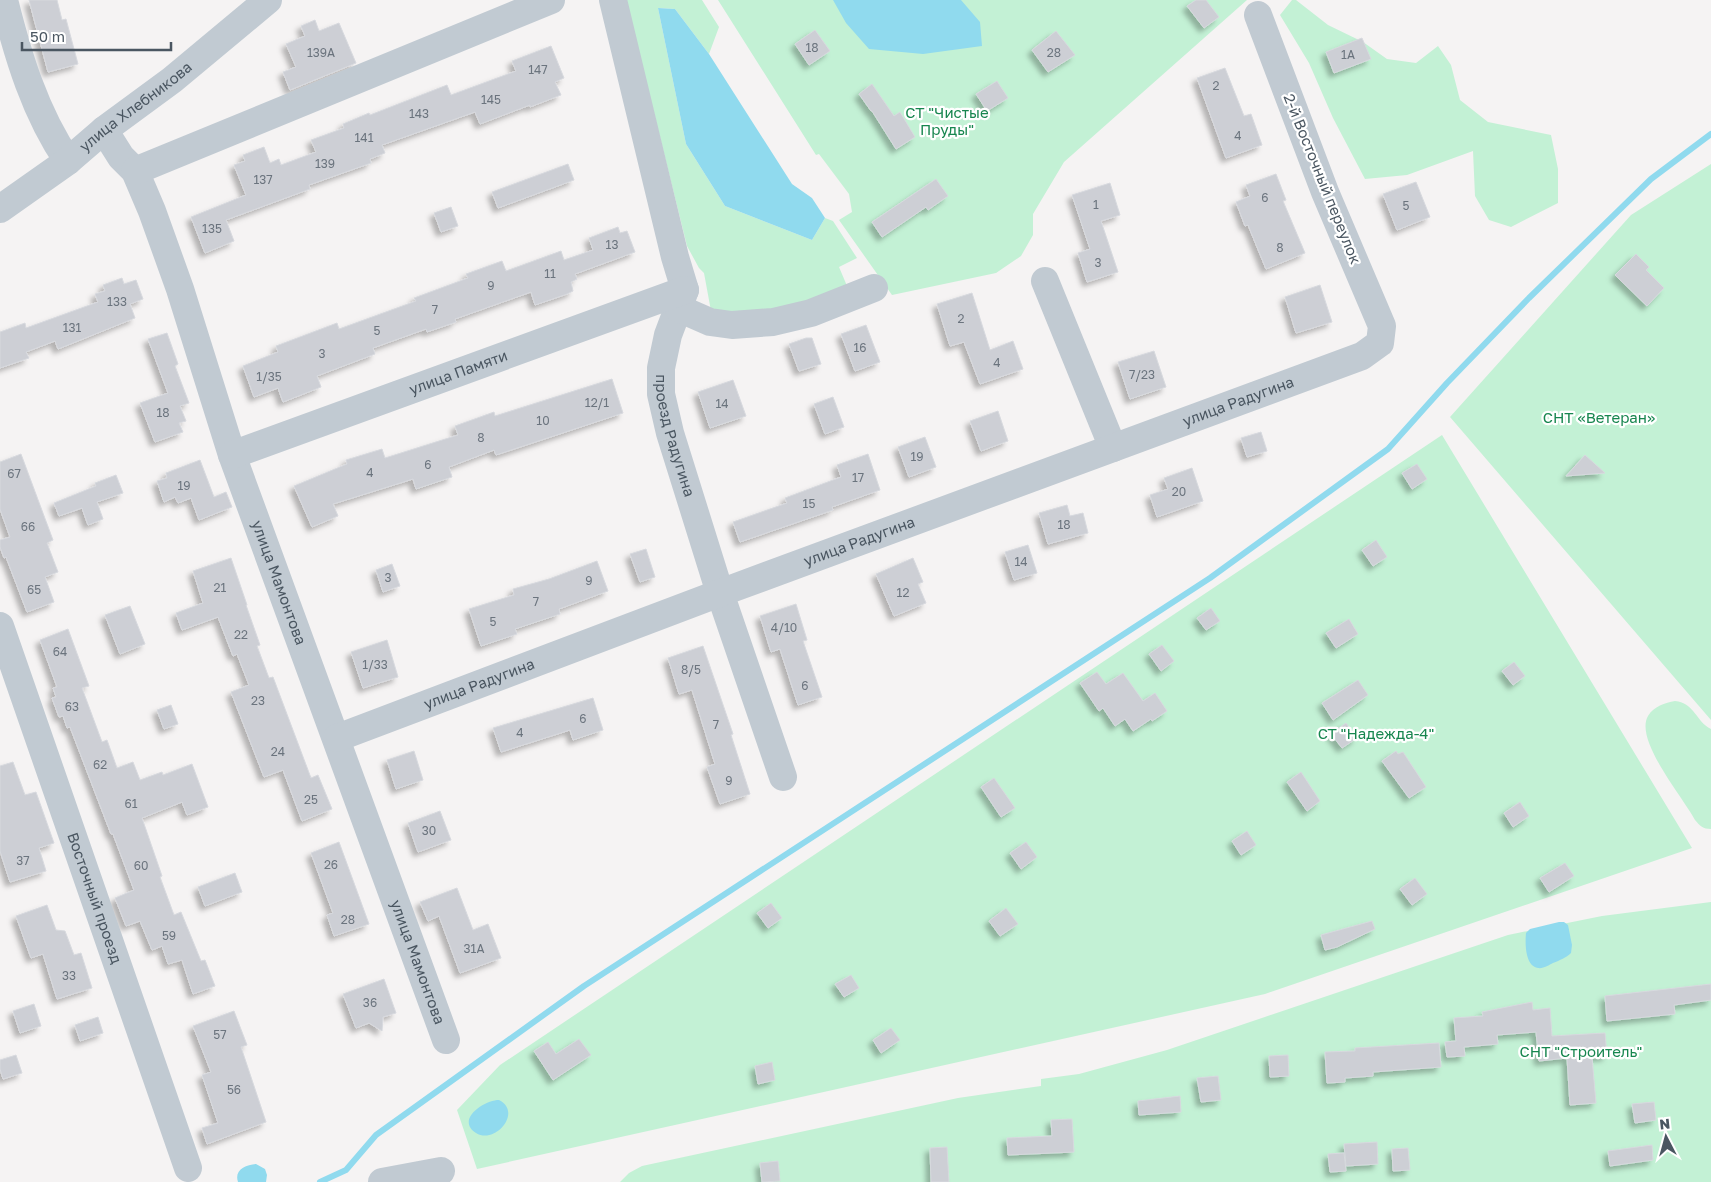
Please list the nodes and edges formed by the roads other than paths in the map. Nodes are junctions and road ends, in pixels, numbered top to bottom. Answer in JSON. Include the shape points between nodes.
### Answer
{"nodes":[{"id":1,"x":4,"y":0,"type":"edge"},
{"id":2,"x":268,"y":0,"type":"edge"},
{"id":3,"x":551,"y":0,"type":"edge"},
{"id":4,"x":612,"y":0,"type":"edge"},
{"id":5,"x":1258,"y":15,"type":"dead end"},
{"id":6,"x":104,"y":130,"type":"junction"},
{"id":7,"x":68,"y":161,"type":"junction"},
{"id":8,"x":135,"y":171,"type":"junction"},
{"id":9,"x":0,"y":209,"type":"edge"},
{"id":10,"x":1045,"y":281,"type":"dead end"},
{"id":11,"x":874,"y":288,"type":"dead end"},
{"id":12,"x":681,"y":299,"type":"junction"},
{"id":13,"x":1380,"y":343,"type":"joint"},
{"id":14,"x":1113,"y":448,"type":"junction"},
{"id":15,"x":232,"y":455,"type":"junction"},
{"id":16,"x":720,"y":593,"type":"junction"},
{"id":17,"x":0,"y":626,"type":"edge"},
{"id":18,"x":336,"y":738,"type":"junction"},
{"id":19,"x":783,"y":777,"type":"dead end"},
{"id":20,"x":446,"y":1040,"type":"dead end"},
{"id":21,"x":188,"y":1168,"type":"dead end"},
{"id":22,"x":442,"y":1172,"type":"dead end"},
{"id":23,"x":382,"y":1182,"type":"edge"}],
"edges":[{"from":1,"to":7,"type":"street","via":[[40,113]]},
{"from":2,"to":6,"type":"street","name":"улица Хлебникова","via":[[172,80]]},
{"from":3,"to":8,"type":"street"},
{"from":4,"to":12,"type":"street","via":[[673,248]]},
{"from":5,"to":13,"type":"street","name":"2-й Восточный переулок","via":[[1325,192],[1382,326]]},
{"from":6,"to":7,"type":"street","name":"улица Хлебникова"},
{"from":6,"to":8,"type":"street","name":"улица Мамонтова","via":[[121,157]]},
{"from":7,"to":9,"type":"street","name":"улица Хлебникова"},
{"from":8,"to":15,"type":"street","name":"улица Мамонтова","via":[[180,289]]},
{"from":10,"to":14,"type":"street"},
{"from":11,"to":12,"type":"street","via":[[811,313],[773,322],[732,325],[710,322]]},
{"from":12,"to":15,"type":"street","name":"улица Памяти"},
{"from":12,"to":16,"type":"street","name":"проезд Радугина","via":[[661,368],[661,394]]},
{"from":13,"to":14,"type":"street","name":"улица Радугина","via":[[1362,356]]},
{"from":14,"to":16,"type":"street","name":"улица Радугина"},
{"from":15,"to":18,"type":"street","name":"улица Мамонтова"},
{"from":16,"to":18,"type":"street","name":"улица Радугина"},
{"from":16,"to":19,"type":"street","name":"проезд Радугина"},
{"from":17,"to":21,"type":"street","name":"Восточный проезд"},
{"from":18,"to":20,"type":"street","name":"улица Мамонтова"},
{"from":22,"to":23,"type":"street"}]}
